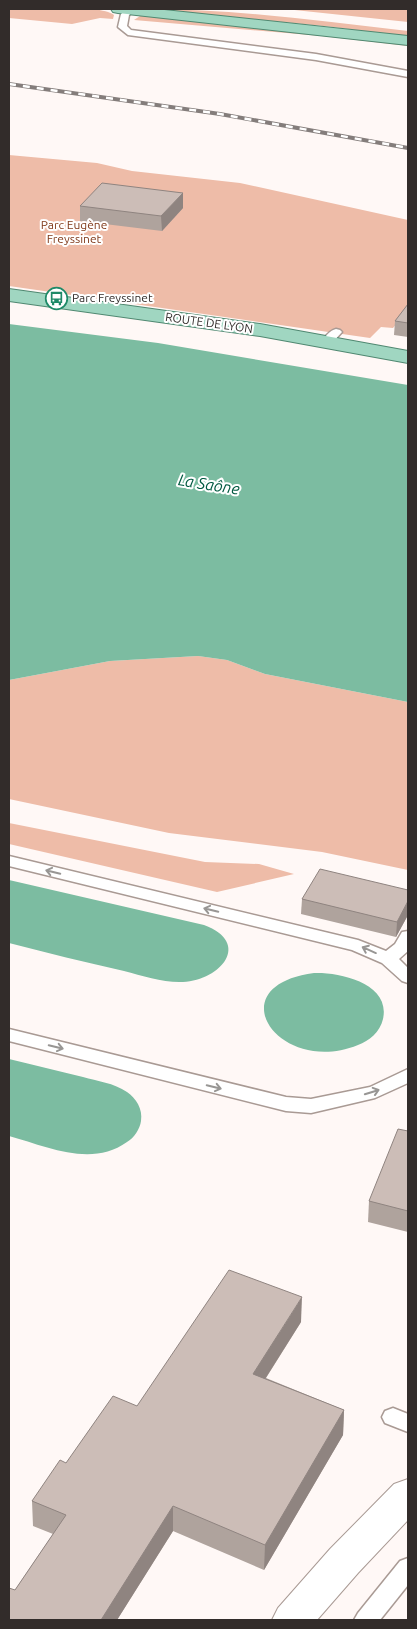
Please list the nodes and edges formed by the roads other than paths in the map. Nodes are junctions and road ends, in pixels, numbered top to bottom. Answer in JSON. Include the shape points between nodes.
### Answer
{"nodes":[{"id":1,"x":124,"y":9,"type":"edge"},
{"id":2,"x":408,"y":41,"type":"edge"},
{"id":3,"x":408,"y":74,"type":"edge"},
{"id":4,"x":9,"y":295,"type":"edge"},
{"id":5,"x":408,"y":357,"type":"edge"},
{"id":6,"x":9,"y":861,"type":"edge"},
{"id":7,"x":408,"y":936,"type":"edge"},
{"id":8,"x":388,"y":959,"type":"junction"},
{"id":9,"x":408,"y":978,"type":"edge"},
{"id":10,"x":9,"y":1035,"type":"edge"},
{"id":11,"x":408,"y":1075,"type":"edge"},
{"id":12,"x":408,"y":1495,"type":"edge"},
{"id":13,"x":408,"y":1568,"type":"edge"},
{"id":14,"x":292,"y":1620,"type":"edge"},
{"id":15,"x":366,"y":1620,"type":"edge"}],
"edges":[{"from":1,"to":2,"type":"main road"},
{"from":1,"to":3,"type":"lane","via":[[122,27],[128,32],[316,57]]},
{"from":4,"to":5,"type":"main road","name":"ROUTE DE LYON","via":[[332,337]]},
{"from":8,"to":6,"type":"lane","one_way":true,"via":[[358,946]]},
{"from":7,"to":8,"type":"lane","via":[[402,947]]},
{"from":8,"to":9,"type":"lane"},
{"from":10,"to":11,"type":"lane","one_way":true,"via":[[286,1104],[311,1106],[375,1092]]},
{"from":12,"to":14,"type":"street"},
{"from":13,"to":15,"type":"lane"}]}
